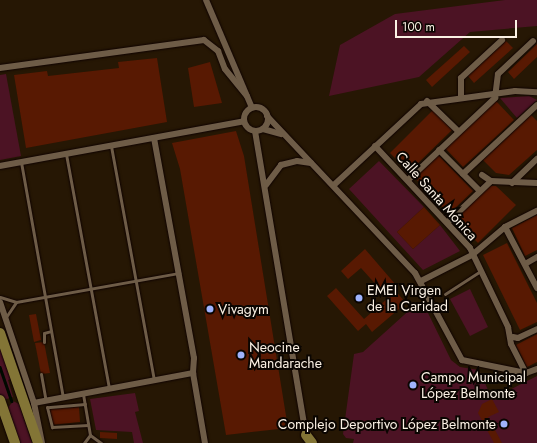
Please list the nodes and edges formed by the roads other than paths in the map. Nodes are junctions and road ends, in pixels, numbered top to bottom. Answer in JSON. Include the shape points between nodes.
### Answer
{"nodes":[{"id":1,"x":206,"y":0,"type":"edge"},
{"id":2,"x":502,"y":40,"type":"dead end"},
{"id":3,"x":533,"y":41,"type":"dead end"},
{"id":4,"x":0,"y":68,"type":"edge"},
{"id":5,"x":537,"y":92,"type":"edge"},
{"id":6,"x":496,"y":93,"type":"junction"},
{"id":7,"x":247,"y":96,"type":"junction"},
{"id":8,"x":460,"y":97,"type":"junction"},
{"id":9,"x":427,"y":101,"type":"junction"},
{"id":10,"x":537,"y":106,"type":"edge"},
{"id":11,"x":252,"y":108,"type":"junction"},
{"id":12,"x":267,"y":116,"type":"junction"},
{"id":13,"x":244,"y":122,"type":"junction"},
{"id":14,"x":263,"y":129,"type":"junction"},
{"id":15,"x":255,"y":131,"type":"junction"},
{"id":16,"x":458,"y":131,"type":"junction"},
{"id":17,"x":281,"y":134,"type":"junction"},
{"id":18,"x":154,"y":138,"type":"junction"},
{"id":19,"x":111,"y":146,"type":"junction"},
{"id":20,"x":375,"y":146,"type":"junction"},
{"id":21,"x":439,"y":150,"type":"junction"},
{"id":22,"x":66,"y":154,"type":"junction"},
{"id":23,"x":537,"y":159,"type":"edge"},
{"id":24,"x":21,"y":162,"type":"junction"},
{"id":25,"x":311,"y":163,"type":"junction"},
{"id":26,"x":0,"y":166,"type":"edge"},
{"id":27,"x":463,"y":174,"type":"junction"},
{"id":28,"x":482,"y":175,"type":"dead end"},
{"id":29,"x":408,"y":180,"type":"junction"},
{"id":30,"x":491,"y":181,"type":"junction"},
{"id":31,"x":512,"y":183,"type":"junction"},
{"id":32,"x":537,"y":183,"type":"edge"},
{"id":33,"x":335,"y":184,"type":"junction"},
{"id":34,"x":266,"y":186,"type":"junction"},
{"id":35,"x":480,"y":191,"type":"junction"},
{"id":36,"x":537,"y":211,"type":"edge"},
{"id":37,"x":448,"y":222,"type":"junction"},
{"id":38,"x":505,"y":227,"type":"junction"},
{"id":39,"x":472,"y":254,"type":"junction"},
{"id":40,"x":537,"y":257,"type":"edge"},
{"id":41,"x":524,"y":264,"type":"junction"},
{"id":42,"x":479,"y":272,"type":"junction"},
{"id":43,"x":179,"y":273,"type":"junction"},
{"id":44,"x":136,"y":280,"type":"junction"},
{"id":45,"x":421,"y":281,"type":"junction"},
{"id":46,"x":90,"y":288,"type":"junction"},
{"id":47,"x":537,"y":288,"type":"edge"},
{"id":48,"x":445,"y":294,"type":"dead end"},
{"id":49,"x":45,"y":296,"type":"junction"},
{"id":50,"x":0,"y":297,"type":"edge"},
{"id":51,"x":0,"y":302,"type":"edge"},
{"id":52,"x":16,"y":302,"type":"junction"},
{"id":53,"x":6,"y":319,"type":"junction"},
{"id":54,"x":537,"y":329,"type":"edge"},
{"id":55,"x":51,"y":332,"type":"junction"},
{"id":56,"x":0,"y":333,"type":"edge"},
{"id":57,"x":513,"y":337,"type":"junction"},
{"id":58,"x":44,"y":342,"type":"dead end"},
{"id":59,"x":537,"y":369,"type":"edge"},
{"id":60,"x":193,"y":373,"type":"junction"},
{"id":61,"x":526,"y":373,"type":"junction"},
{"id":62,"x":40,"y":374,"type":"dead end"},
{"id":63,"x":154,"y":381,"type":"junction"},
{"id":64,"x":109,"y":389,"type":"junction"},
{"id":65,"x":83,"y":394,"type":"junction"},
{"id":66,"x":63,"y":397,"type":"junction"},
{"id":67,"x":0,"y":400,"type":"edge"},
{"id":68,"x":46,"y":401,"type":"junction"},
{"id":69,"x":34,"y":403,"type":"junction"},
{"id":70,"x":85,"y":404,"type":"junction"},
{"id":71,"x":88,"y":425,"type":"junction"},
{"id":72,"x":90,"y":435,"type":"junction"},
{"id":73,"x":307,"y":440,"type":"edge"},
{"id":74,"x":15,"y":443,"type":"edge"},
{"id":75,"x":38,"y":443,"type":"edge"},
{"id":76,"x":42,"y":443,"type":"edge"},
{"id":77,"x":84,"y":443,"type":"edge"},
{"id":78,"x":101,"y":443,"type":"edge"},
{"id":79,"x":205,"y":443,"type":"edge"}],
"edges":[{"from":1,"to":7,"type":"street"},
{"from":2,"to":8,"type":"street","via":[[462,78]]},
{"from":3,"to":6,"type":"street","via":[[498,74]]},
{"from":4,"to":7,"type":"street","via":[[204,40],[218,51],[225,69]]},
{"from":5,"to":6,"type":"street"},
{"from":6,"to":8,"type":"street"},
{"from":6,"to":16,"type":"street"},
{"from":7,"to":11,"type":"street"},
{"from":8,"to":9,"type":"street"},
{"from":9,"to":16,"type":"street"},
{"from":9,"to":20,"type":"street"},
{"from":10,"to":27,"type":"street"},
{"from":11,"to":12,"type":"street","via":[[262,110]]},
{"from":11,"to":13,"type":"street"},
{"from":12,"to":14,"type":"street"},
{"from":12,"to":17,"type":"street"},
{"from":13,"to":15,"type":"street"},
{"from":13,"to":18,"type":"street"},
{"from":14,"to":15,"type":"street"},
{"from":14,"to":17,"type":"street"},
{"from":15,"to":34,"type":"street"},
{"from":16,"to":21,"type":"street"},
{"from":17,"to":25,"type":"street"},
{"from":18,"to":19,"type":"street"},
{"from":18,"to":43,"type":"street"},
{"from":19,"to":22,"type":"street"},
{"from":19,"to":44,"type":"lane"},
{"from":20,"to":29,"type":"street","name":"Calle Santa Mónica"},
{"from":20,"to":33,"type":"street"},
{"from":21,"to":27,"type":"street"},
{"from":21,"to":29,"type":"street"},
{"from":22,"to":24,"type":"street"},
{"from":22,"to":46,"type":"lane"},
{"from":23,"to":31,"type":"street"},
{"from":24,"to":26,"type":"street"},
{"from":24,"to":49,"type":"lane"},
{"from":25,"to":33,"type":"street"},
{"from":25,"to":34,"type":"street","via":[[297,161],[281,165],[270,176]]},
{"from":27,"to":35,"type":"street"},
{"from":28,"to":30,"type":"street"},
{"from":29,"to":37,"type":"street","name":"Calle Santa Mónica"},
{"from":30,"to":31,"type":"street"},
{"from":30,"to":35,"type":"street"},
{"from":31,"to":32,"type":"street"},
{"from":33,"to":45,"type":"street"},
{"from":34,"to":73,"type":"street"},
{"from":35,"to":37,"type":"street"},
{"from":36,"to":38,"type":"street"},
{"from":37,"to":39,"type":"street","name":"Calle Santa Mónica"},
{"from":38,"to":39,"type":"street"},
{"from":38,"to":41,"type":"street"},
{"from":39,"to":42,"type":"street","name":"Calle Santa Mónica"},
{"from":39,"to":45,"type":"street"},
{"from":40,"to":41,"type":"street"},
{"from":41,"to":47,"type":"street"},
{"from":42,"to":48,"type":"lane"},
{"from":42,"to":57,"type":"street","name":"Calle Santa Mónica"},
{"from":43,"to":44,"type":"lane"},
{"from":43,"to":60,"type":"street","via":[[195,363]]},
{"from":44,"to":46,"type":"lane"},
{"from":44,"to":63,"type":"lane"},
{"from":45,"to":61,"type":"street","via":[[459,356],[472,364]]},
{"from":46,"to":49,"type":"lane"},
{"from":46,"to":64,"type":"lane"},
{"from":49,"to":52,"type":"lane"},
{"from":49,"to":55,"type":"lane"},
{"from":50,"to":52,"type":"lane"},
{"from":51,"to":53,"type":"street"},
{"from":52,"to":53,"type":"lane"},
{"from":53,"to":69,"type":"street"},
{"from":54,"to":57,"type":"street","via":[[518,338]]},
{"from":55,"to":58,"type":"lane","via":[[44,333]]},
{"from":55,"to":66,"type":"lane"},
{"from":56,"to":75,"type":"main road"},
{"from":57,"to":61,"type":"street","via":[[511,344]]},
{"from":59,"to":61,"type":"street"},
{"from":60,"to":63,"type":"street"},
{"from":60,"to":79,"type":"street"},
{"from":62,"to":68,"type":"lane"},
{"from":63,"to":64,"type":"street"},
{"from":64,"to":65,"type":"street"},
{"from":65,"to":66,"type":"street"},
{"from":65,"to":70,"type":"lane"},
{"from":66,"to":68,"type":"street"},
{"from":67,"to":74,"type":"main road"},
{"from":68,"to":69,"type":"street"},
{"from":69,"to":76,"type":"street"},
{"from":70,"to":71,"type":"lane"},
{"from":70,"to":71,"type":"lane","via":[[47,408],[52,426]]},
{"from":71,"to":72,"type":"lane"},
{"from":72,"to":77,"type":"lane"},
{"from":72,"to":78,"type":"lane"}]}
